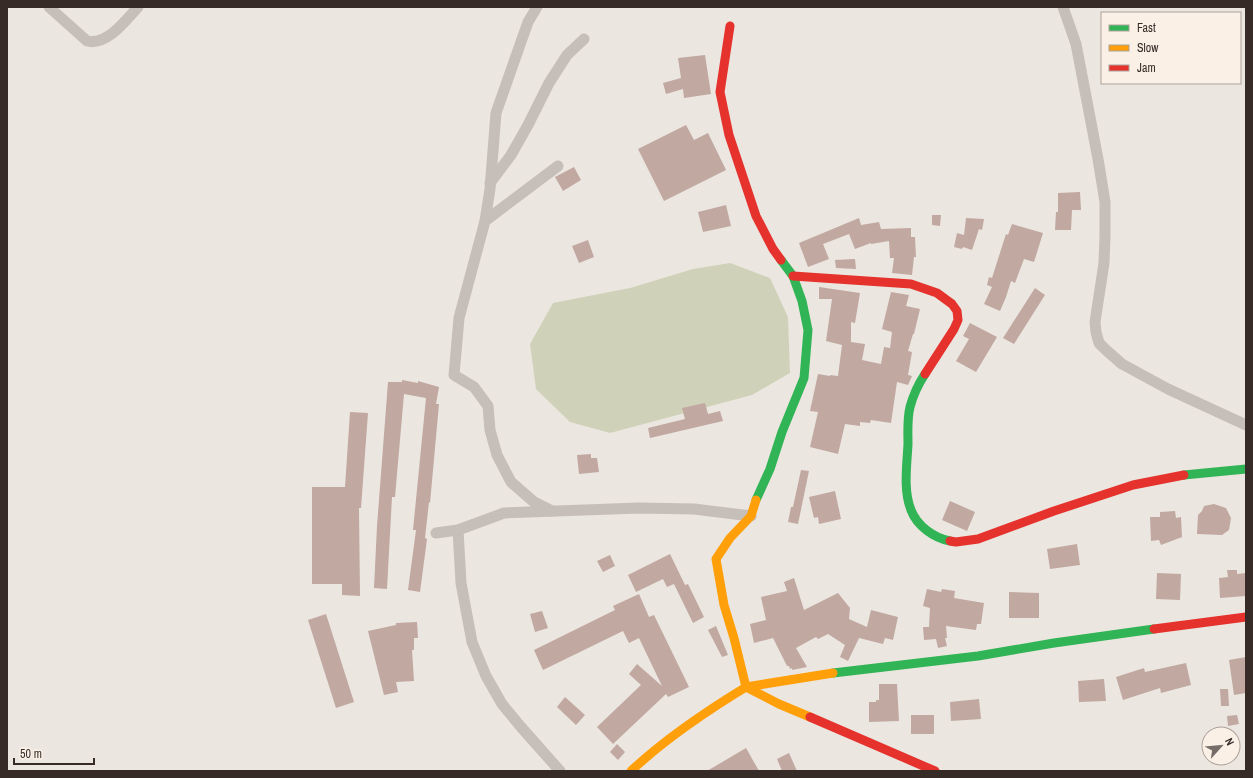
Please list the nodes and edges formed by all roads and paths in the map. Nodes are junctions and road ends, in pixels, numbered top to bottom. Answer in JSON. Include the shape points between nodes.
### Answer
{"nodes":[{"id":1,"x":50,"y":7,"type":"edge"},
{"id":2,"x":138,"y":7,"type":"edge"},
{"id":3,"x":537,"y":7,"type":"edge"},
{"id":4,"x":1063,"y":7,"type":"edge"},
{"id":5,"x":730,"y":26,"type":"dead end"},
{"id":6,"x":584,"y":39,"type":"dead end"},
{"id":7,"x":558,"y":166,"type":"dead end"},
{"id":8,"x":490,"y":184,"type":"junction"},
{"id":9,"x":485,"y":221,"type":"junction"},
{"id":10,"x":793,"y":276,"type":"junction"},
{"id":11,"x":1246,"y":424,"type":"edge"},
{"id":12,"x":1246,"y":468,"type":"edge"},
{"id":13,"x":552,"y":511,"type":"junction"},
{"id":14,"x":751,"y":516,"type":"junction"},
{"id":15,"x":458,"y":530,"type":"junction"},
{"id":16,"x":436,"y":533,"type":"dead end"},
{"id":17,"x":1246,"y":617,"type":"edge"},
{"id":18,"x":746,"y":687,"type":"junction"},
{"id":19,"x":560,"y":771,"type":"edge"},
{"id":20,"x":631,"y":771,"type":"edge"},
{"id":21,"x":935,"y":771,"type":"edge"}],
"edges":[{"from":1,"to":2,"type":"street","via":[[88,41],[93,42],[111,34]]},
{"from":3,"to":8,"type":"street","via":[[528,22],[496,113]]},
{"from":4,"to":11,"type":"street","via":[[1076,44],[1105,202],[1104,263],[1096,322],[1100,343],[1122,364],[1168,389]]},
{"from":5,"to":10,"type":"street","via":[[720,92],[729,135],[756,216],[772,248]]},
{"from":6,"to":8,"type":"street","via":[[567,55],[549,83],[511,155]]},
{"from":7,"to":9,"type":"street"},
{"from":8,"to":9,"type":"street"},
{"from":9,"to":13,"type":"street","via":[[459,318],[454,375],[474,387],[488,406],[490,430],[497,456],[511,482],[534,502]]},
{"from":10,"to":12,"type":"street","via":[[911,284],[937,293],[957,311],[958,320],[954,329],[920,381],[910,407],[908,430],[906,490],[911,511],[923,528],[940,539],[956,542],[978,539],[1133,485],[1188,474]]},
{"from":10,"to":14,"type":"street","via":[[808,330],[804,378]]},
{"from":13,"to":14,"type":"street","via":[[694,509]]},
{"from":13,"to":15,"type":"street","via":[[504,513]]},
{"from":14,"to":18,"type":"street","via":[[730,538],[716,559],[724,605]]},
{"from":15,"to":16,"type":"street"},
{"from":15,"to":19,"type":"street","via":[[460,582],[472,642],[486,676],[502,704]]},
{"from":17,"to":18,"type":"street"},
{"from":18,"to":20,"type":"street","via":[[702,715],[642,759]]},
{"from":18,"to":21,"type":"street","via":[[779,704]]}]}
